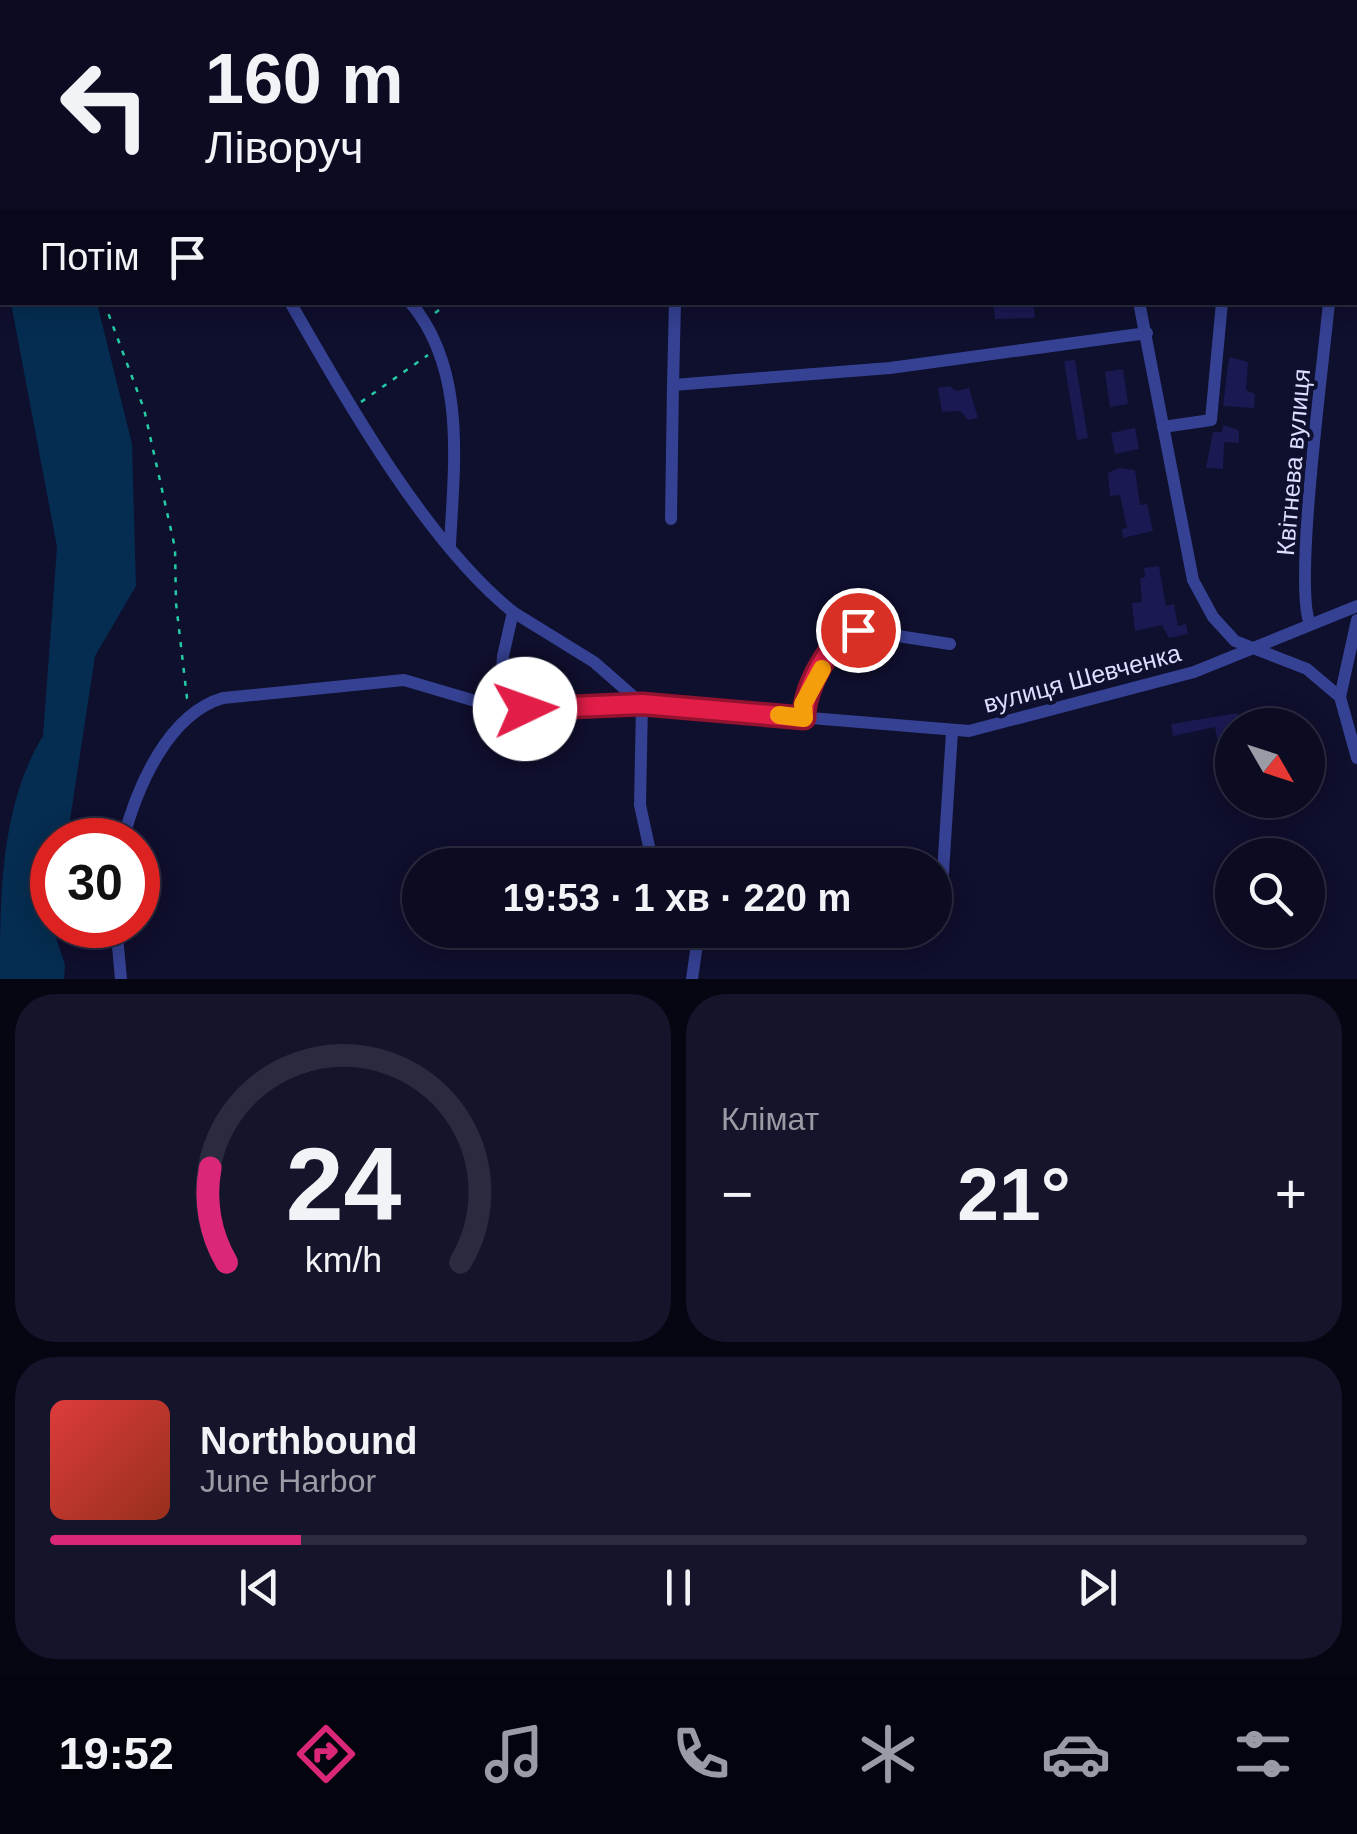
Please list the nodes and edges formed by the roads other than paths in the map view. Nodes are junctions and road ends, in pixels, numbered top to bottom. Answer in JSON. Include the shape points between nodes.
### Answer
{"nodes":[{"id":1,"x":292,"y":305,"type":"edge"},
{"id":2,"x":412,"y":305,"type":"edge"},
{"id":3,"x":675,"y":305,"type":"edge"},
{"id":4,"x":1141,"y":305,"type":"edge"},
{"id":5,"x":1222,"y":305,"type":"edge"},
{"id":6,"x":1329,"y":305,"type":"edge"},
{"id":7,"x":1147,"y":333,"type":"junction"},
{"id":8,"x":673,"y":386,"type":"junction"},
{"id":9,"x":1163,"y":427,"type":"junction"},
{"id":10,"x":671,"y":518,"type":"dead end"},
{"id":11,"x":450,"y":546,"type":"junction"},
{"id":12,"x":1357,"y":606,"type":"edge"},
{"id":13,"x":514,"y":612,"type":"junction"},
{"id":14,"x":1357,"y":620,"type":"edge"},
{"id":15,"x":1310,"y":624,"type":"junction"},
{"id":16,"x":950,"y":644,"type":"dead end"},
{"id":17,"x":1248,"y":649,"type":"junction"},
{"id":18,"x":1340,"y":696,"type":"junction"},
{"id":19,"x":642,"y":704,"type":"junction"},
{"id":20,"x":499,"y":708,"type":"junction"},
{"id":21,"x":804,"y":718,"type":"junction"},
{"id":22,"x":952,"y":732,"type":"junction"},
{"id":23,"x":1357,"y":758,"type":"edge"},
{"id":24,"x":132,"y":818,"type":"edge"},
{"id":25,"x":649,"y":848,"type":"edge"},
{"id":26,"x":945,"y":848,"type":"edge"},
{"id":27,"x":116,"y":948,"type":"edge"},
{"id":28,"x":696,"y":948,"type":"edge"},
{"id":29,"x":121,"y":979,"type":"edge"},
{"id":30,"x":692,"y":979,"type":"edge"}],
"edges":[{"from":1,"to":11,"type":"street","via":[[352,409]]},
{"from":2,"to":11,"type":"street","via":[[438,348],[451,403]]},
{"from":3,"to":8,"type":"street"},
{"from":4,"to":7,"type":"street"},
{"from":5,"to":9,"type":"street","via":[[1211,420]]},
{"from":6,"to":15,"type":"street","name":"Квітнева вулиця","via":[[1307,556]]},
{"from":7,"to":8,"type":"street","via":[[890,368]]},
{"from":7,"to":9,"type":"street"},
{"from":8,"to":10,"type":"street"},
{"from":9,"to":17,"type":"street","via":[[1193,580],[1213,616]]},
{"from":11,"to":13,"type":"street","via":[[484,589]]},
{"from":12,"to":15,"type":"street","name":"вулиця Шевченка"},
{"from":13,"to":19,"type":"street","via":[[594,662]]},
{"from":13,"to":20,"type":"street"},
{"from":14,"to":18,"type":"street"},
{"from":15,"to":17,"type":"street","name":"вулиця Шевченка"},
{"from":16,"to":21,"type":"street","via":[[858,630],[844,634],[810,690]]},
{"from":17,"to":18,"type":"street","via":[[1307,669]]},
{"from":17,"to":22,"type":"street","name":"вулиця Шевченка","via":[[1176,677],[990,728]]},
{"from":18,"to":23,"type":"street"},
{"from":19,"to":20,"type":"street","name":"вулиця Шевченка"},
{"from":19,"to":21,"type":"street","name":"вулиця Шевченка"},
{"from":19,"to":25,"type":"street","via":[[640,805]]},
{"from":20,"to":24,"type":"street","name":"вулиця Шевченка","via":[[419,680],[198,705],[167,740]]},
{"from":21,"to":22,"type":"street","name":"вулиця Шевченка"},
{"from":22,"to":26,"type":"street"},
{"from":27,"to":29,"type":"street"},
{"from":28,"to":30,"type":"street"}]}
